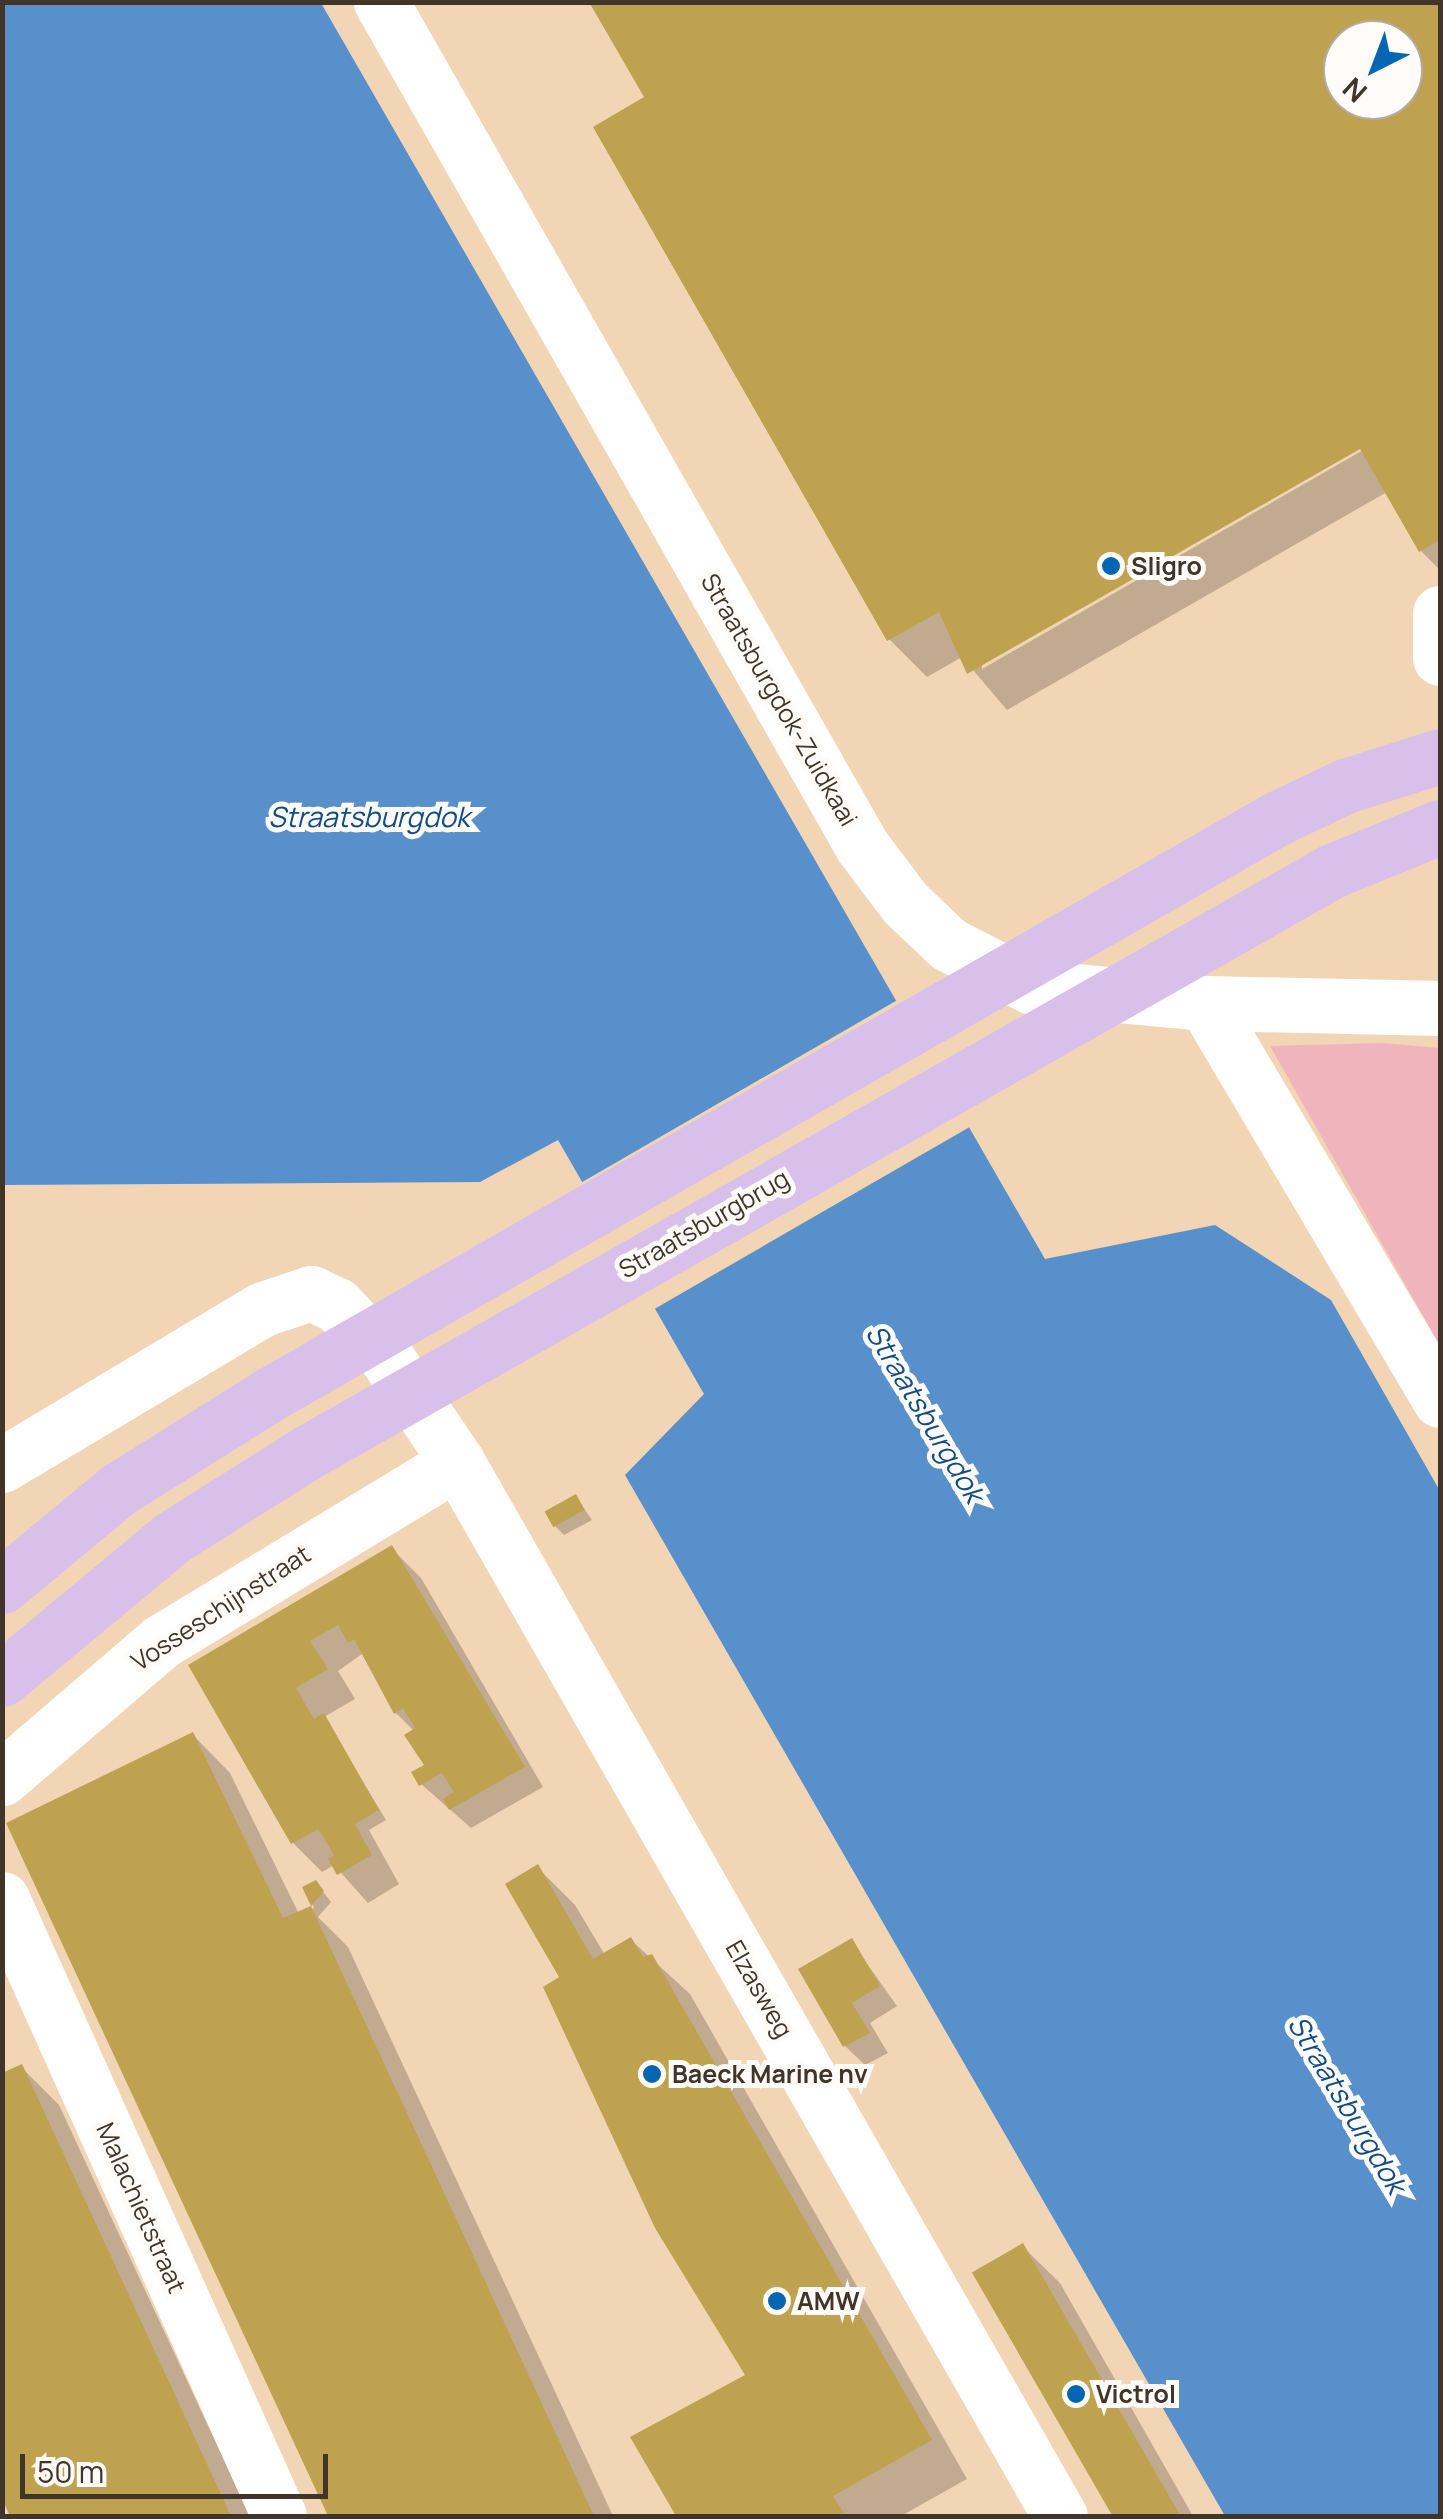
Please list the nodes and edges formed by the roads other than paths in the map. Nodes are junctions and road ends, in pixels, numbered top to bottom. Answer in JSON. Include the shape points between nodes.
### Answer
{"nodes":[{"id":1,"x":381,"y":2,"type":"edge"},
{"id":2,"x":1440,"y":613,"type":"edge"},
{"id":3,"x":1440,"y":658,"type":"edge"},
{"id":4,"x":1440,"y":756,"type":"edge"},
{"id":5,"x":1440,"y":827,"type":"edge"},
{"id":6,"x":1205,"y":1003,"type":"junction"},
{"id":7,"x":1440,"y":1008,"type":"edge"},
{"id":8,"x":1440,"y":1400,"type":"edge"},
{"id":9,"x":457,"y":1462,"type":"junction"},
{"id":10,"x":2,"y":1464,"type":"edge"},
{"id":11,"x":2,"y":1586,"type":"edge"},
{"id":12,"x":2,"y":1679,"type":"edge"},
{"id":13,"x":2,"y":1778,"type":"edge"},
{"id":14,"x":2,"y":1900,"type":"edge"},
{"id":15,"x":280,"y":2516,"type":"edge"},
{"id":16,"x":1060,"y":2516,"type":"edge"}],
"edges":[{"from":1,"to":6,"type":"street","name":"Straatsburgdok-Zuidkaai","via":[[862,846],[905,903],[948,944],[1032,987]]},
{"from":2,"to":3,"type":"street"},
{"from":4,"to":11,"type":"main road","via":[[1345,786],[1278,818],[267,1396],[119,1489]]},
{"from":5,"to":12,"type":"main road","name":"Straatsburgbrug","via":[[1332,871],[308,1452],[173,1537]]},
{"from":6,"to":7,"type":"street","name":"Straatsburgdok-Zuidkaai"},
{"from":6,"to":8,"type":"street"},
{"from":9,"to":10,"type":"street","name":"Elzasweg","via":[[386,1357],[337,1306],[311,1293],[264,1309]]},
{"from":9,"to":13,"type":"street","name":"Vosseschijnstraat","via":[[162,1641]]},
{"from":9,"to":16,"type":"street","name":"Elzasweg"},
{"from":14,"to":15,"type":"street","name":"Malachietstraat"}]}
